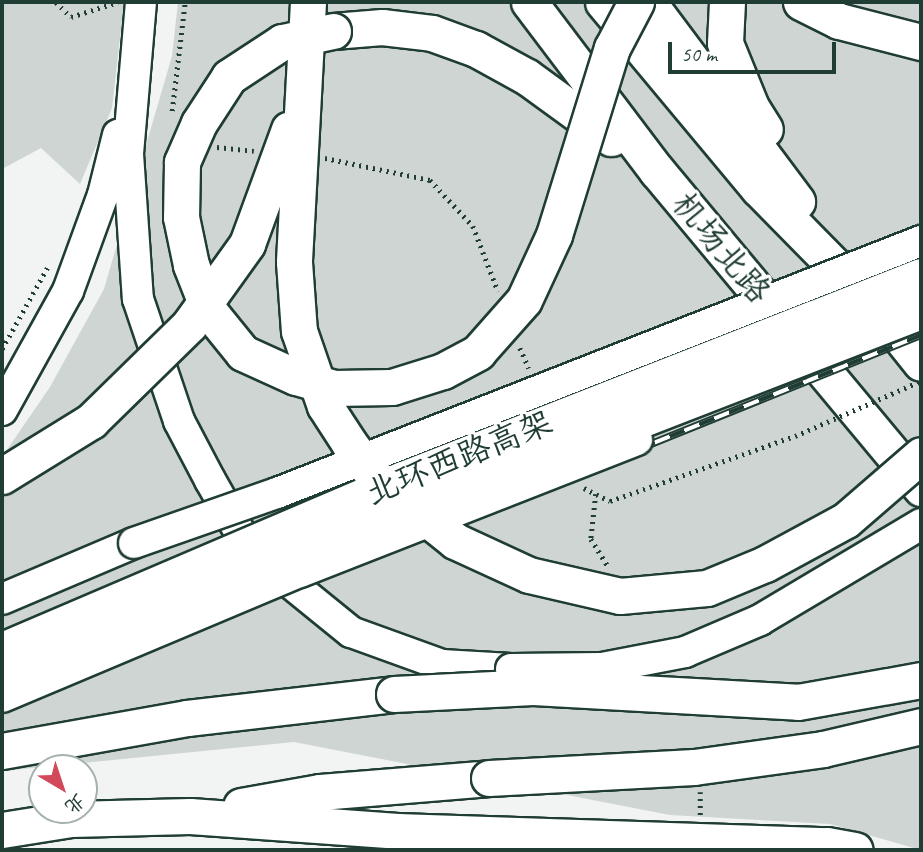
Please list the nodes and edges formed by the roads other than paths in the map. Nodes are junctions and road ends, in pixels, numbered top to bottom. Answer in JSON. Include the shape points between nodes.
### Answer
{"nodes":[{"id":1,"x":142,"y":2,"type":"edge"},
{"id":2,"x":308,"y":2,"type":"edge"},
{"id":3,"x":603,"y":2,"type":"edge"},
{"id":4,"x":636,"y":2,"type":"edge"},
{"id":5,"x":648,"y":2,"type":"edge"},
{"id":6,"x":727,"y":2,"type":"edge"},
{"id":7,"x":801,"y":2,"type":"edge"},
{"id":8,"x":533,"y":7,"type":"edge"},
{"id":9,"x":921,"y":42,"type":"edge"},
{"id":10,"x":136,"y":63,"type":"junction"},
{"id":11,"x":304,"y":75,"type":"junction"},
{"id":12,"x":657,"y":171,"type":"junction"},
{"id":13,"x":921,"y":241,"type":"edge"},
{"id":14,"x":921,"y":276,"type":"edge"},
{"id":15,"x":921,"y":311,"type":"edge"},
{"id":16,"x":881,"y":313,"type":"junction"},
{"id":17,"x":921,"y":329,"type":"edge"},
{"id":18,"x":921,"y":363,"type":"edge"},
{"id":19,"x":2,"y":411,"type":"edge"},
{"id":20,"x":921,"y":455,"type":"edge"},
{"id":21,"x":2,"y":476,"type":"edge"},
{"id":22,"x":921,"y":488,"type":"edge"},
{"id":23,"x":921,"y":524,"type":"edge"},
{"id":24,"x":2,"y":599,"type":"edge"},
{"id":25,"x":2,"y":650,"type":"edge"},
{"id":26,"x":2,"y":678,"type":"edge"},
{"id":27,"x":921,"y":680,"type":"edge"},
{"id":28,"x":2,"y":697,"type":"edge"},
{"id":29,"x":921,"y":726,"type":"edge"},
{"id":30,"x":2,"y":751,"type":"edge"},
{"id":31,"x":190,"y":816,"type":"junction"},
{"id":32,"x":2,"y":830,"type":"edge"},
{"id":33,"x":855,"y":850,"type":"edge"}],
"edges":[{"from":1,"to":10,"type":"main road"},
{"from":2,"to":11,"type":"highway","bridge":true},
{"from":3,"to":16,"type":"highway","name":"机场北路","via":[[758,188]]},
{"from":4,"to":12,"type":"highway","bridge":true,"via":[[612,48],[554,235],[524,300],[478,352],[443,371],[392,387],[334,388],[243,354],[209,311],[191,265],[181,217],[182,162],[199,123],[229,77],[282,42],[333,31],[382,27],[432,33],[476,49],[527,77]]},
{"from":5,"to":16,"type":"highway"},
{"from":6,"to":16,"type":"highway","via":[[725,43],[751,107]]},
{"from":7,"to":9,"type":"highway","via":[[839,21]]},
{"from":8,"to":12,"type":"highway","name":"机场北路"},
{"from":10,"to":19,"type":"main road","via":[[103,195],[68,291]]},
{"from":10,"to":23,"type":"main road","bridge":true,"via":[[128,154],[138,299],[179,421],[250,550],[351,632],[442,665],[602,668],[684,652],[760,620]]},
{"from":11,"to":20,"type":"highway","bridge":true,"via":[[294,262],[299,331],[325,406],[349,443],[382,484],[455,541],[529,575],[620,596],[707,588],[765,564],[846,520]]},
{"from":11,"to":21,"type":"highway","bridge":true,"via":[[281,157],[247,244],[189,325],[91,421]]},
{"from":12,"to":22,"type":"highway","name":"机场北路"},
{"from":13,"to":24,"type":"main road","bridge":true,"via":[[277,493],[134,542]]},
{"from":14,"to":25,"type":"highway","name":"北环西路高架","bridge":true,"via":[[402,479]]},
{"from":15,"to":26,"type":"highway","name":"北环西路高架","bridge":true,"via":[[325,542]]},
{"from":16,"to":18,"type":"highway","name":"机场北路"},
{"from":17,"to":28,"type":"main road","bridge":true,"via":[[300,572]]},
{"from":27,"to":30,"type":"highway","bridge":true,"via":[[798,702],[533,687],[394,694],[187,718]]},
{"from":29,"to":31,"type":"highway","bridge":true,"via":[[823,749],[694,767],[320,792]]},
{"from":31,"to":32,"type":"highway","via":[[71,819]]},
{"from":31,"to":33,"type":"highway","via":[[397,831],[827,845]]}]}
